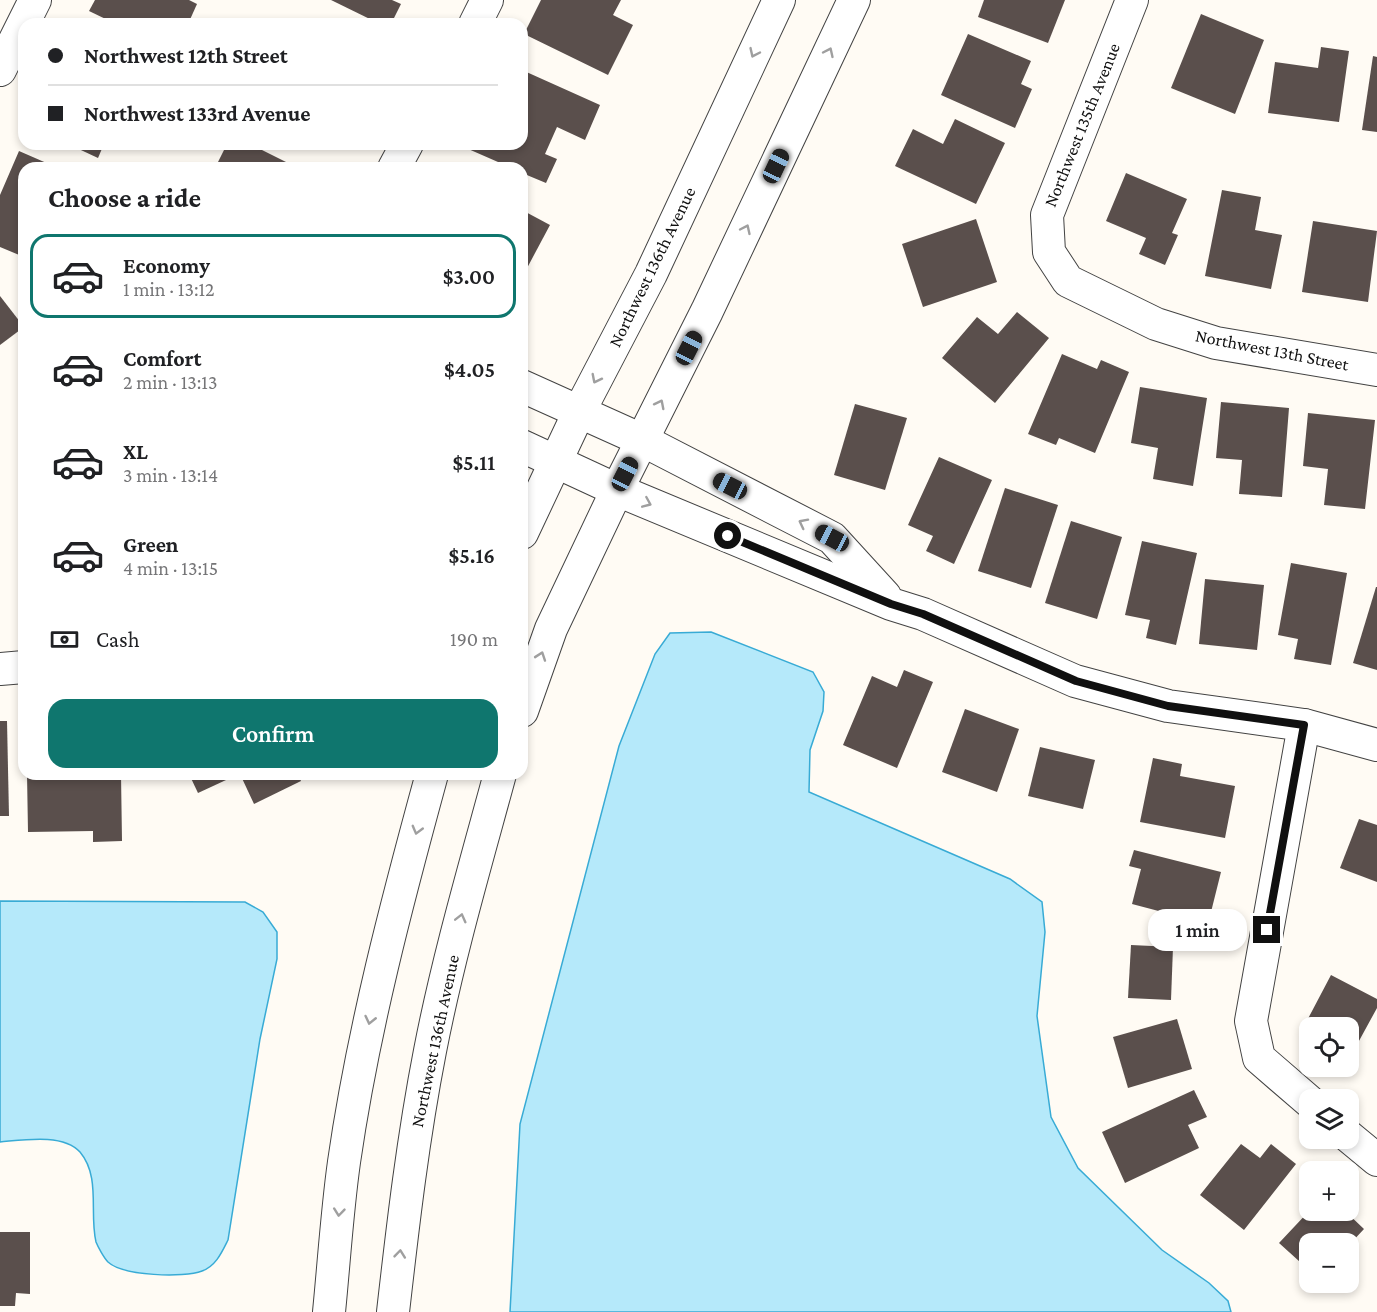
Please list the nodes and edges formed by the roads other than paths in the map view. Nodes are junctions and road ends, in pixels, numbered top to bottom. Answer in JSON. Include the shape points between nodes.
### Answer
{"nodes":[{"id":1,"x":35,"y":0,"type":"edge"},
{"id":2,"x":487,"y":0,"type":"edge"},
{"id":3,"x":779,"y":0,"type":"edge"},
{"id":4,"x":854,"y":0,"type":"edge"},
{"id":5,"x":1132,"y":0,"type":"edge"},
{"id":6,"x":26,"y":18,"type":"edge"},
{"id":7,"x":478,"y":18,"type":"edge"},
{"id":8,"x":18,"y":34,"type":"edge"},
{"id":9,"x":0,"y":70,"type":"edge"},
{"id":10,"x":1049,"y":252,"type":"joint"},
{"id":11,"x":1377,"y":370,"type":"edge"},
{"id":12,"x":528,"y":389,"type":"edge"},
{"id":13,"x":579,"y":412,"type":"junction"},
{"id":14,"x":642,"y":440,"type":"junction"},
{"id":15,"x":528,"y":449,"type":"edge"},
{"id":16,"x":556,"y":462,"type":"junction"},
{"id":17,"x":617,"y":490,"type":"junction"},
{"id":18,"x":528,"y":520,"type":"edge"},
{"id":19,"x":891,"y":604,"type":"junction"},
{"id":20,"x":18,"y":668,"type":"edge"},
{"id":21,"x":0,"y":669,"type":"edge"},
{"id":22,"x":528,"y":694,"type":"edge"},
{"id":23,"x":1304,"y":725,"type":"junction"},
{"id":24,"x":1377,"y":745,"type":"edge"},
{"id":25,"x":430,"y":780,"type":"edge"},
{"id":26,"x":498,"y":780,"type":"edge"},
{"id":27,"x":1299,"y":1093,"type":"edge"},
{"id":28,"x":1359,"y":1145,"type":"edge"},
{"id":29,"x":1377,"y":1160,"type":"edge"},
{"id":30,"x":328,"y":1312,"type":"edge"},
{"id":31,"x":393,"y":1312,"type":"edge"}],
"edges":[{"from":1,"to":6,"type":"street"},
{"from":2,"to":7,"type":"street"},
{"from":3,"to":13,"type":"street","name":"Northwest 136th Avenue","one_way":true,"via":[[651,274]]},
{"from":14,"to":4,"type":"street","one_way":true},
{"from":5,"to":10,"type":"street","name":"Northwest 135th Avenue","via":[[1047,215]]},
{"from":8,"to":9,"type":"street"},
{"from":10,"to":11,"type":"street","name":"Northwest 13th Street","via":[[1068,281],[1156,324],[1216,343]]},
{"from":12,"to":13,"type":"street"},
{"from":13,"to":14,"type":"street"},
{"from":13,"to":16,"type":"street","name":"Northwest 136th Avenue"},
{"from":14,"to":17,"type":"street"},
{"from":19,"to":14,"type":"street","one_way":true,"via":[[832,538]]},
{"from":15,"to":16,"type":"street"},
{"from":16,"to":17,"type":"street"},
{"from":16,"to":18,"type":"street","name":"Northwest 136th Avenue"},
{"from":17,"to":19,"type":"street","one_way":true},
{"from":22,"to":17,"type":"street","one_way":true,"via":[[551,629]]},
{"from":19,"to":23,"type":"street","via":[[923,614],[1076,681],[1168,706]]},
{"from":20,"to":21,"type":"street"},
{"from":23,"to":24,"type":"street"},
{"from":23,"to":27,"type":"street","via":[[1251,1022],[1259,1058]]},
{"from":25,"to":30,"type":"street","one_way":true,"via":[[367,1031],[344,1162]]},
{"from":31,"to":26,"type":"street","name":"Northwest 136th Avenue","one_way":true,"via":[[408,1176],[430,1050]]},
{"from":28,"to":29,"type":"street"}]}
